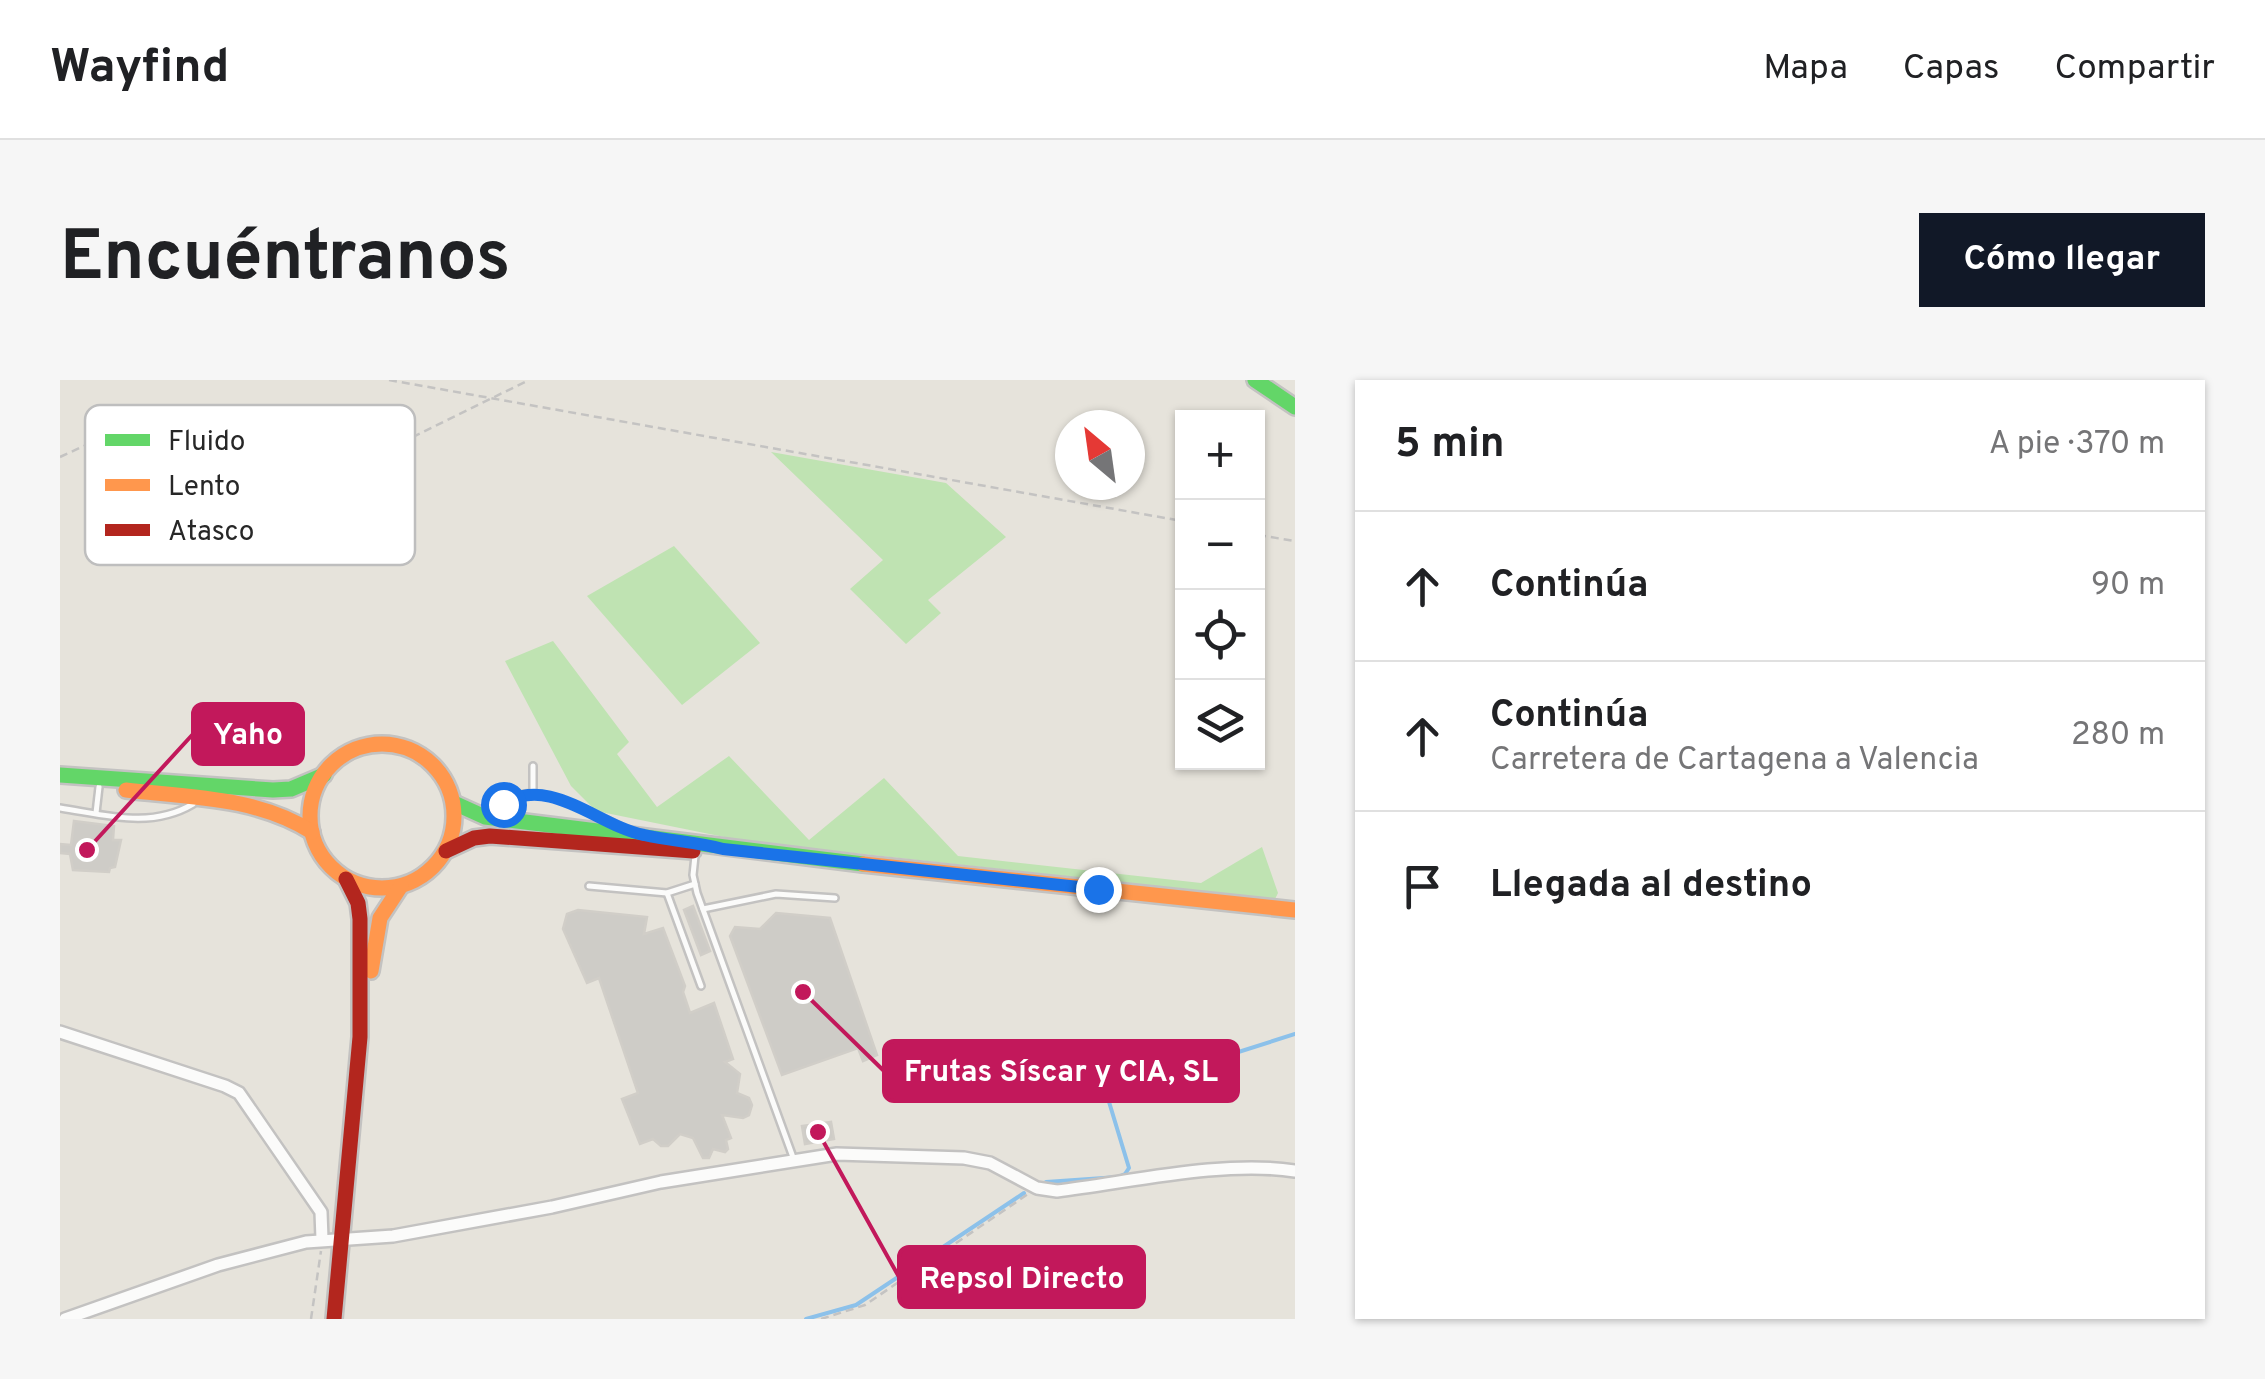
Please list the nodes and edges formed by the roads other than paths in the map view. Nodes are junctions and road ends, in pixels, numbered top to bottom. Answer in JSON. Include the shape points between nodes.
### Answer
{"nodes":[{"id":1,"x":1255,"y":380,"type":"edge"},
{"id":2,"x":1295,"y":407,"type":"edge"},
{"id":3,"x":532,"y":766,"type":"dead end"},
{"id":4,"x":324,"y":774,"type":"junction"},
{"id":5,"x":60,"y":778,"type":"edge"},
{"id":6,"x":99,"y":787,"type":"junction"},
{"id":7,"x":532,"y":794,"type":"junction"},
{"id":8,"x":200,"y":800,"type":"junction"},
{"id":9,"x":454,"y":803,"type":"junction"},
{"id":10,"x":60,"y":808,"type":"edge"},
{"id":11,"x":96,"y":813,"type":"junction"},
{"id":12,"x":485,"y":818,"type":"junction"},
{"id":13,"x":312,"y":832,"type":"junction"},
{"id":14,"x":642,"y":835,"type":"junction"},
{"id":15,"x":723,"y":849,"type":"junction"},
{"id":16,"x":446,"y":850,"type":"junction"},
{"id":17,"x":696,"y":852,"type":"junction"},
{"id":18,"x":346,"y":878,"type":"junction"},
{"id":19,"x":694,"y":884,"type":"junction"},
{"id":20,"x":401,"y":886,"type":"junction"},
{"id":21,"x":589,"y":886,"type":"dead end"},
{"id":22,"x":667,"y":893,"type":"junction"},
{"id":23,"x":834,"y":898,"type":"dead end"},
{"id":24,"x":703,"y":910,"type":"junction"},
{"id":25,"x":1295,"y":910,"type":"edge"},
{"id":26,"x":701,"y":986,"type":"dead end"},
{"id":27,"x":60,"y":1032,"type":"edge"},
{"id":28,"x":360,"y":1038,"type":"junction"},
{"id":29,"x":794,"y":1160,"type":"junction"},
{"id":30,"x":1295,"y":1171,"type":"edge"},
{"id":31,"x":342,"y":1238,"type":"junction"},
{"id":32,"x":322,"y":1239,"type":"junction"},
{"id":33,"x":65,"y":1319,"type":"edge"},
{"id":34,"x":334,"y":1319,"type":"edge"}],
"edges":[{"from":1,"to":2,"type":"main road"},
{"from":3,"to":7,"type":"lane"},
{"from":4,"to":5,"type":"main road","via":[[291,790]]},
{"from":4,"to":9,"type":"main road","via":[[354,750],[404,747],[437,768]]},
{"from":4,"to":13,"type":"main road","via":[[313,796]]},
{"from":5,"to":6,"type":"main road"},
{"from":6,"to":8,"type":"main road"},
{"from":6,"to":11,"type":"lane"},
{"from":7,"to":12,"type":"lane"},
{"from":7,"to":14,"type":"lane"},
{"from":8,"to":11,"type":"lane","via":[[157,819]]},
{"from":8,"to":13,"type":"main road","via":[[288,815]]},
{"from":9,"to":12,"type":"main road"},
{"from":9,"to":16,"type":"main road"},
{"from":10,"to":11,"type":"lane"},
{"from":12,"to":14,"type":"main road"},
{"from":13,"to":18,"type":"main road","via":[[320,854]]},
{"from":14,"to":15,"type":"main road"},
{"from":15,"to":17,"type":"main road"},
{"from":15,"to":25,"type":"main road"},
{"from":16,"to":17,"type":"main road","via":[[490,836]]},
{"from":16,"to":20,"type":"main road","via":[[427,872]]},
{"from":17,"to":19,"type":"lane"},
{"from":18,"to":20,"type":"main road","via":[[373,888]]},
{"from":18,"to":28,"type":"main road","via":[[360,919]]},
{"from":19,"to":22,"type":"lane"},
{"from":19,"to":24,"type":"lane"},
{"from":20,"to":28,"type":"main road","via":[[376,934]]},
{"from":21,"to":22,"type":"lane"},
{"from":22,"to":26,"type":"lane"},
{"from":23,"to":24,"type":"lane","via":[[776,894]]},
{"from":24,"to":29,"type":"lane"},
{"from":27,"to":32,"type":"street","via":[[239,1094],[321,1212]]},
{"from":28,"to":31,"type":"main road"},
{"from":29,"to":30,"type":"street","via":[[837,1154],[964,1158],[1057,1190],[1230,1170]]},
{"from":29,"to":31,"type":"street","via":[[393,1236]]},
{"from":31,"to":32,"type":"street"},
{"from":31,"to":34,"type":"main road"},
{"from":32,"to":33,"type":"street","via":[[218,1264]]}]}
